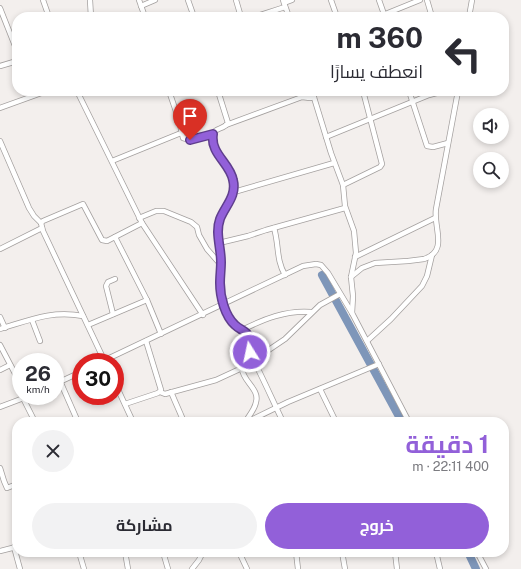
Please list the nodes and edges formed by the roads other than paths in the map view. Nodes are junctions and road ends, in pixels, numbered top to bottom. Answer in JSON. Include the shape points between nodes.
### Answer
{"nodes":[{"id":1,"x":43,"y":0,"type":"edge"},
{"id":2,"x":90,"y":0,"type":"edge"},
{"id":3,"x":140,"y":0,"type":"edge"},
{"id":4,"x":155,"y":0,"type":"edge"},
{"id":5,"x":188,"y":0,"type":"edge"},
{"id":6,"x":236,"y":0,"type":"edge"},
{"id":7,"x":292,"y":0,"type":"edge"},
{"id":8,"x":331,"y":0,"type":"edge"},
{"id":9,"x":379,"y":0,"type":"edge"},
{"id":10,"x":420,"y":0,"type":"edge"},
{"id":11,"x":427,"y":0,"type":"edge"},
{"id":12,"x":472,"y":0,"type":"edge"},
{"id":13,"x":284,"y":3,"type":"edge"},
{"id":14,"x":141,"y":6,"type":"junction"},
{"id":15,"x":0,"y":8,"type":"edge"},
{"id":16,"x":47,"y":12,"type":"edge"},
{"id":17,"x":91,"y":12,"type":"edge"},
{"id":18,"x":143,"y":12,"type":"edge"},
{"id":19,"x":192,"y":12,"type":"edge"},
{"id":20,"x":240,"y":12,"type":"edge"},
{"id":21,"x":265,"y":12,"type":"edge"},
{"id":22,"x":335,"y":12,"type":"edge"},
{"id":23,"x":383,"y":12,"type":"edge"},
{"id":24,"x":393,"y":12,"type":"edge"},
{"id":25,"x":431,"y":12,"type":"edge"},
{"id":26,"x":470,"y":12,"type":"edge"},
{"id":27,"x":12,"y":38,"type":"edge"},
{"id":28,"x":12,"y":62,"type":"edge"},
{"id":29,"x":0,"y":66,"type":"edge"},
{"id":30,"x":34,"y":96,"type":"edge"},
{"id":31,"x":80,"y":96,"type":"edge"},
{"id":32,"x":170,"y":96,"type":"edge"},
{"id":33,"x":220,"y":96,"type":"edge"},
{"id":34,"x":364,"y":96,"type":"edge"},
{"id":35,"x":411,"y":96,"type":"edge"},
{"id":36,"x":430,"y":96,"type":"edge"},
{"id":37,"x":457,"y":96,"type":"edge"},
{"id":38,"x":314,"y":97,"type":"joint"},
{"id":39,"x":413,"y":102,"type":"junction"},
{"id":40,"x":0,"y":108,"type":"edge"},
{"id":41,"x":370,"y":119,"type":"junction"},
{"id":42,"x":226,"y":125,"type":"junction"},
{"id":43,"x":181,"y":133,"type":"junction"},
{"id":44,"x":213,"y":134,"type":"junction"},
{"id":45,"x":326,"y":137,"type":"junction"},
{"id":46,"x":0,"y":141,"type":"edge"},
{"id":47,"x":448,"y":143,"type":"junction"},
{"id":48,"x":112,"y":161,"type":"junction"},
{"id":49,"x":334,"y":162,"type":"junction"},
{"id":50,"x":343,"y":185,"type":"junction"},
{"id":51,"x":234,"y":192,"type":"junction"},
{"id":52,"x":345,"y":208,"type":"junction"},
{"id":53,"x":139,"y":218,"type":"junction"},
{"id":54,"x":435,"y":218,"type":"junction"},
{"id":55,"x":142,"y":223,"type":"junction"},
{"id":56,"x":42,"y":226,"type":"junction"},
{"id":57,"x":274,"y":228,"type":"junction"},
{"id":58,"x":115,"y":237,"type":"junction"},
{"id":59,"x":219,"y":243,"type":"junction"},
{"id":60,"x":0,"y":249,"type":"edge"},
{"id":61,"x":432,"y":255,"type":"junction"},
{"id":62,"x":355,"y":257,"type":"junction"},
{"id":63,"x":221,"y":265,"type":"junction"},
{"id":64,"x":285,"y":275,"type":"junction"},
{"id":65,"x":351,"y":277,"type":"junction"},
{"id":66,"x":115,"y":279,"type":"dead end"},
{"id":67,"x":340,"y":294,"type":"junction"},
{"id":68,"x":147,"y":300,"type":"junction"},
{"id":69,"x":224,"y":305,"type":"junction"},
{"id":70,"x":311,"y":312,"type":"junction"},
{"id":71,"x":352,"y":313,"type":"junction"},
{"id":72,"x":114,"y":314,"type":"junction"},
{"id":73,"x":203,"y":315,"type":"junction"},
{"id":74,"x":84,"y":316,"type":"junction"},
{"id":75,"x":0,"y":317,"type":"edge"},
{"id":76,"x":32,"y":320,"type":"junction"},
{"id":77,"x":88,"y":325,"type":"junction"},
{"id":78,"x":2,"y":329,"type":"edge"},
{"id":79,"x":242,"y":330,"type":"junction"},
{"id":80,"x":161,"y":334,"type":"junction"},
{"id":81,"x":40,"y":341,"type":"dead end"},
{"id":82,"x":146,"y":341,"type":"junction"},
{"id":83,"x":367,"y":341,"type":"junction"},
{"id":84,"x":0,"y":345,"type":"edge"},
{"id":85,"x":99,"y":353,"type":"edge"},
{"id":86,"x":121,"y":353,"type":"edge"},
{"id":87,"x":254,"y":359,"type":"junction"},
{"id":88,"x":379,"y":364,"type":"junction"},
{"id":89,"x":10,"y":365,"type":"junction"},
{"id":90,"x":242,"y":368,"type":"junction"},
{"id":91,"x":12,"y":369,"type":"edge"},
{"id":92,"x":0,"y":370,"type":"edge"},
{"id":93,"x":320,"y":389,"type":"junction"},
{"id":94,"x":160,"y":392,"type":"junction"},
{"id":95,"x":171,"y":392,"type":"junction"},
{"id":96,"x":64,"y":395,"type":"edge"},
{"id":97,"x":12,"y":403,"type":"edge"},
{"id":98,"x":125,"y":404,"type":"joint"},
{"id":99,"x":30,"y":405,"type":"edge"},
{"id":100,"x":0,"y":407,"type":"edge"},
{"id":101,"x":276,"y":408,"type":"junction"},
{"id":102,"x":33,"y":417,"type":"edge"},
{"id":103,"x":75,"y":417,"type":"edge"},
{"id":104,"x":131,"y":417,"type":"edge"},
{"id":105,"x":180,"y":417,"type":"edge"},
{"id":106,"x":249,"y":417,"type":"edge"},
{"id":107,"x":257,"y":417,"type":"edge"},
{"id":108,"x":280,"y":417,"type":"edge"},
{"id":109,"x":334,"y":417,"type":"edge"},
{"id":110,"x":406,"y":417,"type":"edge"},
{"id":111,"x":0,"y":468,"type":"edge"},
{"id":112,"x":2,"y":482,"type":"edge"},
{"id":113,"x":12,"y":486,"type":"edge"},
{"id":114,"x":12,"y":548,"type":"edge"},
{"id":115,"x":0,"y":551,"type":"edge"},
{"id":116,"x":18,"y":557,"type":"edge"},
{"id":117,"x":80,"y":557,"type":"edge"},
{"id":118,"x":126,"y":557,"type":"edge"},
{"id":119,"x":164,"y":557,"type":"edge"},
{"id":120,"x":200,"y":557,"type":"edge"},
{"id":121,"x":242,"y":557,"type":"edge"},
{"id":122,"x":297,"y":557,"type":"edge"},
{"id":123,"x":343,"y":557,"type":"edge"},
{"id":124,"x":396,"y":557,"type":"edge"},
{"id":125,"x":437,"y":557,"type":"edge"},
{"id":126,"x":479,"y":557,"type":"edge"},
{"id":127,"x":20,"y":569,"type":"edge"},
{"id":128,"x":84,"y":569,"type":"edge"},
{"id":129,"x":128,"y":569,"type":"edge"},
{"id":130,"x":168,"y":569,"type":"edge"},
{"id":131,"x":192,"y":569,"type":"edge"},
{"id":132,"x":248,"y":569,"type":"edge"},
{"id":133,"x":298,"y":569,"type":"edge"},
{"id":134,"x":345,"y":569,"type":"edge"},
{"id":135,"x":397,"y":569,"type":"edge"},
{"id":136,"x":440,"y":569,"type":"edge"},
{"id":137,"x":485,"y":569,"type":"edge"}],
"edges":[{"from":1,"to":16,"type":"street"},
{"from":2,"to":17,"type":"street"},
{"from":3,"to":14,"type":"street"},
{"from":4,"to":14,"type":"street"},
{"from":5,"to":19,"type":"street"},
{"from":6,"to":20,"type":"street"},
{"from":7,"to":13,"type":"street"},
{"from":8,"to":22,"type":"street"},
{"from":9,"to":23,"type":"street"},
{"from":10,"to":24,"type":"street"},
{"from":11,"to":25,"type":"street"},
{"from":12,"to":26,"type":"street"},
{"from":13,"to":21,"type":"street"},
{"from":14,"to":18,"type":"street"},
{"from":15,"to":27,"type":"street"},
{"from":28,"to":29,"type":"street"},
{"from":30,"to":40,"type":"street"},
{"from":31,"to":48,"type":"street"},
{"from":32,"to":43,"type":"street"},
{"from":33,"to":42,"type":"street","via":[[228,121]]},
{"from":34,"to":41,"type":"street"},
{"from":35,"to":39,"type":"street"},
{"from":36,"to":39,"type":"street"},
{"from":37,"to":47,"type":"street"},
{"from":38,"to":42,"type":"street","via":[[302,97]]},
{"from":38,"to":45,"type":"street"},
{"from":39,"to":41,"type":"street"},
{"from":39,"to":47,"type":"street","via":[[427,146]]},
{"from":41,"to":45,"type":"street"},
{"from":41,"to":50,"type":"street","via":[[382,165]]},
{"from":42,"to":44,"type":"street"},
{"from":43,"to":44,"type":"street","via":[[183,138],[189,140]]},
{"from":43,"to":48,"type":"street"},
{"from":44,"to":51,"type":"street","via":[[217,153],[233,179]]},
{"from":45,"to":49,"type":"street"},
{"from":46,"to":56,"type":"street","via":[[31,212]]},
{"from":47,"to":54,"type":"street"},
{"from":48,"to":53,"type":"street"},
{"from":49,"to":50,"type":"street"},
{"from":49,"to":51,"type":"street"},
{"from":50,"to":52,"type":"street"},
{"from":51,"to":59,"type":"street","via":[[221,216]]},
{"from":52,"to":57,"type":"street"},
{"from":52,"to":62,"type":"street","via":[[354,231]]},
{"from":53,"to":55,"type":"street"},
{"from":53,"to":63,"type":"street","via":[[156,211],[164,211],[191,222],[197,227],[207,249]]},
{"from":54,"to":61,"type":"street","via":[[439,238],[438,246]]},
{"from":54,"to":62,"type":"street"},
{"from":55,"to":58,"type":"street"},
{"from":55,"to":73,"type":"street"},
{"from":56,"to":58,"type":"street","via":[[43,221],[83,204],[102,240],[107,241]]},
{"from":56,"to":60,"type":"street"},
{"from":56,"to":74,"type":"street"},
{"from":57,"to":59,"type":"street"},
{"from":57,"to":64,"type":"street","via":[[278,256]]},
{"from":58,"to":68,"type":"street"},
{"from":59,"to":63,"type":"street"},
{"from":61,"to":65,"type":"street","via":[[424,259],[370,264]]},
{"from":61,"to":83,"type":"street","via":[[422,286]]},
{"from":62,"to":65,"type":"street"},
{"from":63,"to":69,"type":"street","via":[[220,284]]},
{"from":64,"to":67,"type":"street","via":[[311,264],[321,265]]},
{"from":64,"to":69,"type":"street"},
{"from":65,"to":71,"type":"street"},
{"from":66,"to":72,"type":"street","via":[[106,286]]},
{"from":67,"to":70,"type":"street"},
{"from":67,"to":71,"type":"street"},
{"from":68,"to":72,"type":"street"},
{"from":68,"to":80,"type":"street"},
{"from":69,"to":73,"type":"street"},
{"from":69,"to":79,"type":"street","via":[[232,322]]},
{"from":70,"to":79,"type":"street","via":[[281,314]]},
{"from":70,"to":87,"type":"street","via":[[285,339]]},
{"from":71,"to":83,"type":"street"},
{"from":72,"to":77,"type":"street"},
{"from":73,"to":80,"type":"street"},
{"from":74,"to":76,"type":"street","via":[[55,314]]},
{"from":74,"to":77,"type":"street"},
{"from":75,"to":78,"type":"street"},
{"from":76,"to":78,"type":"street"},
{"from":76,"to":81,"type":"street"},
{"from":77,"to":85,"type":"street"},
{"from":79,"to":87,"type":"street","via":[[249,338],[249,350]]},
{"from":80,"to":82,"type":"street"},
{"from":82,"to":86,"type":"street"},
{"from":82,"to":94,"type":"street"},
{"from":83,"to":88,"type":"street"},
{"from":84,"to":89,"type":"street"},
{"from":87,"to":90,"type":"street"},
{"from":87,"to":101,"type":"street"},
{"from":88,"to":93,"type":"street"},
{"from":88,"to":110,"type":"street"},
{"from":89,"to":91,"type":"street"},
{"from":89,"to":92,"type":"street"},
{"from":90,"to":95,"type":"street","via":[[216,380]]},
{"from":90,"to":106,"type":"street","via":[[257,398]]},
{"from":93,"to":101,"type":"street"},
{"from":93,"to":109,"type":"street"},
{"from":94,"to":95,"type":"street"},
{"from":94,"to":98,"type":"street"},
{"from":95,"to":105,"type":"street"},
{"from":96,"to":103,"type":"street"},
{"from":97,"to":100,"type":"street"},
{"from":98,"to":104,"type":"street"},
{"from":99,"to":102,"type":"street"},
{"from":101,"to":107,"type":"street"},
{"from":101,"to":108,"type":"street"},
{"from":111,"to":112,"type":"street"},
{"from":112,"to":113,"type":"street","via":[[8,488]]},
{"from":114,"to":115,"type":"street"},
{"from":116,"to":127,"type":"street"},
{"from":117,"to":128,"type":"street"},
{"from":118,"to":129,"type":"street"},
{"from":119,"to":130,"type":"street"},
{"from":120,"to":131,"type":"street"},
{"from":121,"to":132,"type":"street"},
{"from":122,"to":133,"type":"street"},
{"from":123,"to":134,"type":"street"},
{"from":124,"to":135,"type":"street"},
{"from":125,"to":136,"type":"street"},
{"from":126,"to":137,"type":"street"}]}
